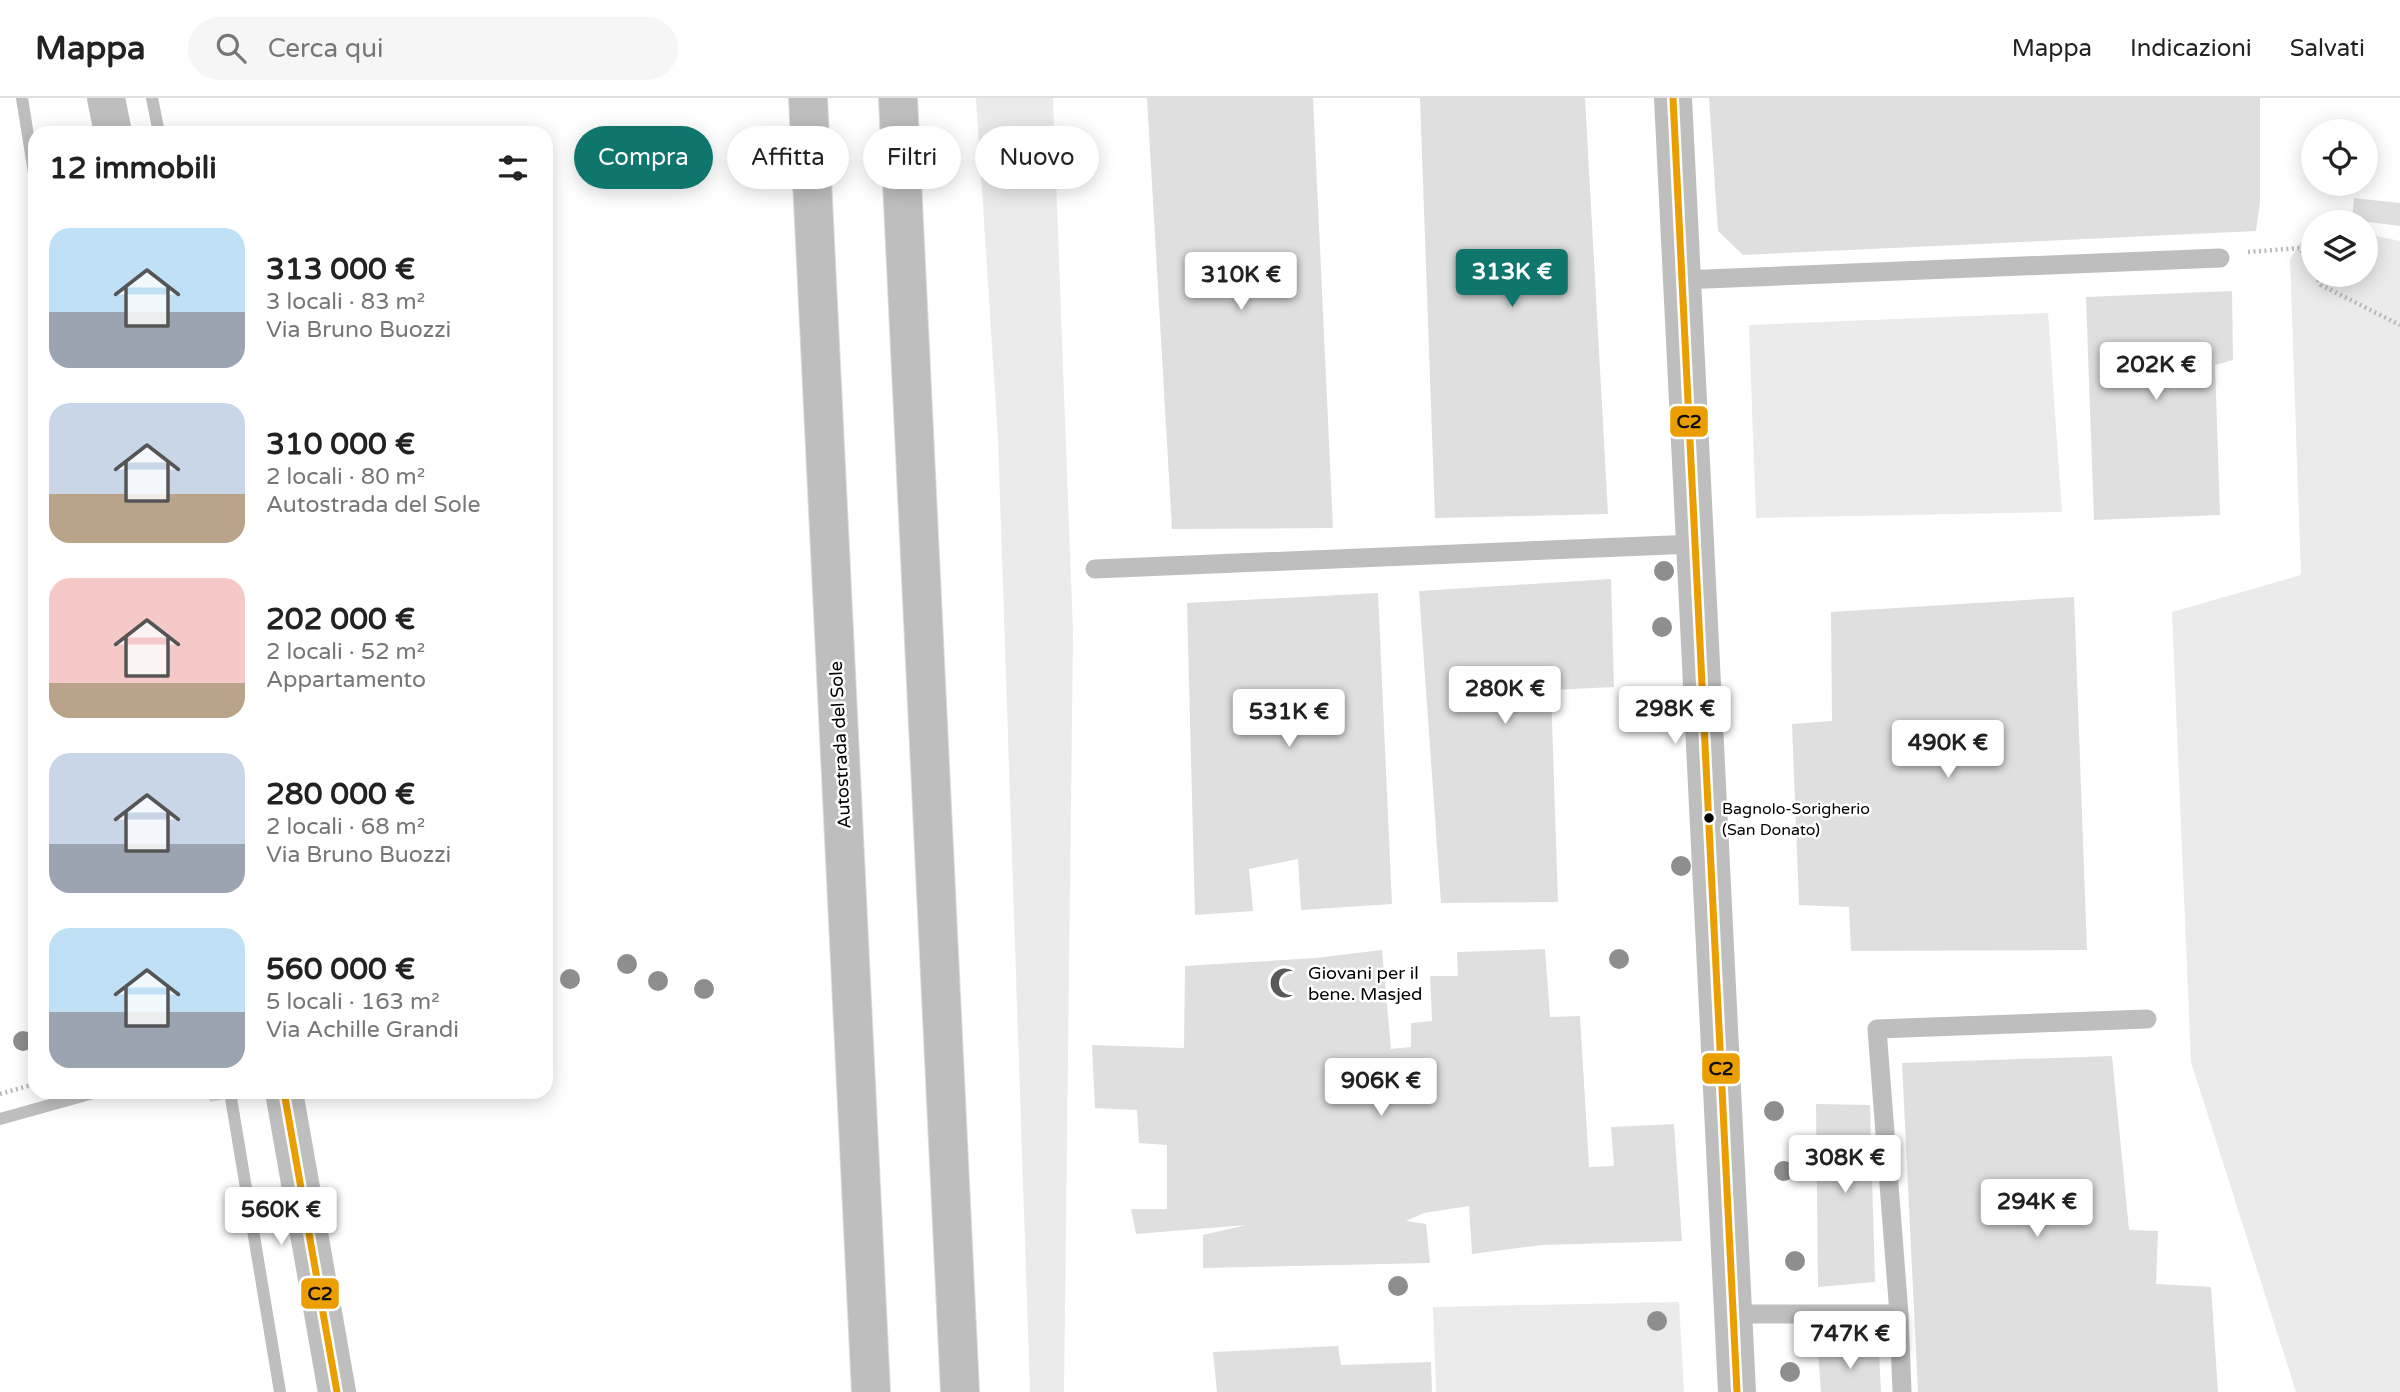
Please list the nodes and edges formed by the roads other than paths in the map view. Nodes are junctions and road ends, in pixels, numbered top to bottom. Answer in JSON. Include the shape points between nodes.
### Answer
{"nodes":[{"id":1,"x":106,"y":98,"type":"edge"},
{"id":2,"x":808,"y":98,"type":"edge"},
{"id":3,"x":898,"y":98,"type":"edge"},
{"id":4,"x":1672,"y":98,"type":"edge"},
{"id":5,"x":112,"y":126,"type":"edge"},
{"id":6,"x":2220,"y":258,"type":"road end"},
{"id":7,"x":1682,"y":280,"type":"junction"},
{"id":8,"x":1694,"y":544,"type":"junction"},
{"id":9,"x":1095,"y":569,"type":"dead end"},
{"id":10,"x":2147,"y":1020,"type":"dead end"},
{"id":11,"x":285,"y":1099,"type":"edge"},
{"id":12,"x":1732,"y":1314,"type":"junction"},
{"id":13,"x":1899,"y":1314,"type":"junction"},
{"id":14,"x":337,"y":1392,"type":"edge"},
{"id":15,"x":871,"y":1392,"type":"edge"},
{"id":16,"x":960,"y":1392,"type":"edge"},
{"id":17,"x":1737,"y":1392,"type":"edge"},
{"id":18,"x":1902,"y":1392,"type":"edge"}],
"edges":[{"from":1,"to":5,"type":"main road"},
{"from":2,"to":15,"type":"main road","name":"Autostrada del Sole"},
{"from":3,"to":16,"type":"main road"},
{"from":4,"to":7,"type":"main road"},
{"from":6,"to":7,"type":"lane"},
{"from":7,"to":8,"type":"main road"},
{"from":8,"to":9,"type":"lane"},
{"from":8,"to":12,"type":"main road"},
{"from":10,"to":13,"type":"lane","via":[[1877,1029]]},
{"from":11,"to":14,"type":"main road"},
{"from":12,"to":13,"type":"lane"},
{"from":12,"to":17,"type":"main road"},
{"from":13,"to":18,"type":"lane"}]}
